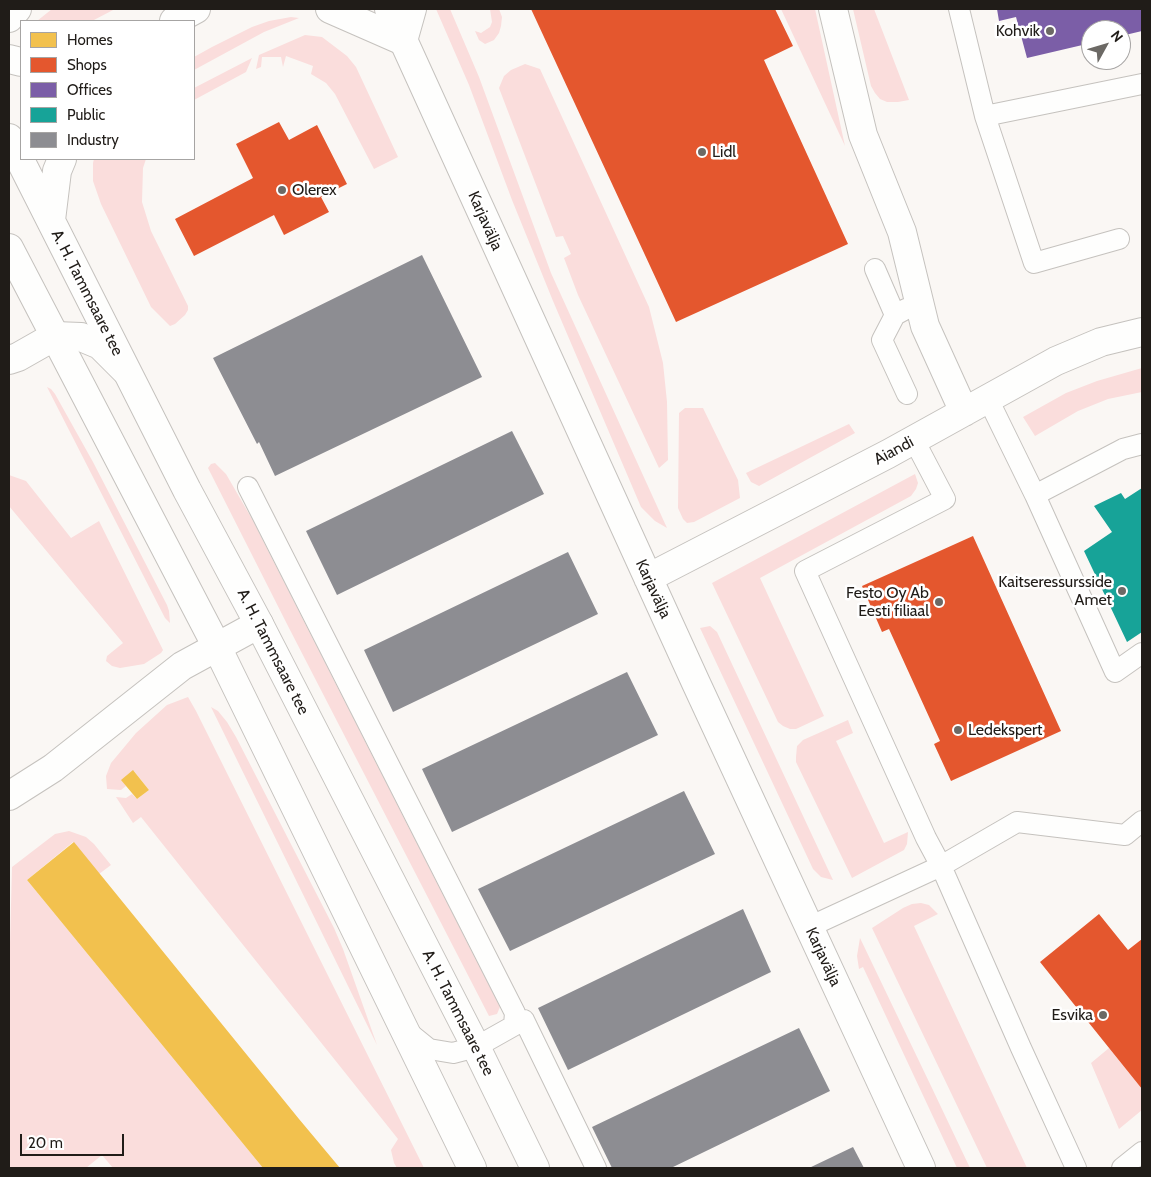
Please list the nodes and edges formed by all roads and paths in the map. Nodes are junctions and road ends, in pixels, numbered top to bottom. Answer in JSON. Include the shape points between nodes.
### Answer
{"nodes":[{"id":1,"x":17,"y":9,"type":"edge"},
{"id":2,"x":196,"y":9,"type":"edge"},
{"id":3,"x":330,"y":9,"type":"edge"},
{"id":4,"x":389,"y":9,"type":"edge"},
{"id":5,"x":412,"y":9,"type":"edge"},
{"id":6,"x":833,"y":9,"type":"edge"},
{"id":7,"x":959,"y":9,"type":"edge"},
{"id":8,"x":9,"y":18,"type":"edge"},
{"id":9,"x":176,"y":20,"type":"edge"},
{"id":10,"x":403,"y":41,"type":"junction"},
{"id":11,"x":1142,"y":84,"type":"edge"},
{"id":12,"x":985,"y":116,"type":"junction"},
{"id":13,"x":9,"y":138,"type":"edge"},
{"id":14,"x":20,"y":159,"type":"edge"},
{"id":15,"x":20,"y":160,"type":"edge"},
{"id":16,"x":62,"y":160,"type":"edge"},
{"id":17,"x":51,"y":220,"type":"junction"},
{"id":18,"x":1119,"y":239,"type":"dead end"},
{"id":19,"x":9,"y":248,"type":"edge"},
{"id":20,"x":875,"y":269,"type":"dead end"},
{"id":21,"x":920,"y":304,"type":"junction"},
{"id":22,"x":895,"y":315,"type":"junction"},
{"id":23,"x":1142,"y":332,"type":"edge"},
{"id":24,"x":55,"y":336,"type":"junction"},
{"id":25,"x":9,"y":360,"type":"edge"},
{"id":26,"x":127,"y":372,"type":"junction"},
{"id":27,"x":907,"y":394,"type":"dead end"},
{"id":28,"x":988,"y":399,"type":"junction"},
{"id":29,"x":964,"y":412,"type":"junction"},
{"id":30,"x":914,"y":440,"type":"junction"},
{"id":31,"x":1142,"y":444,"type":"edge"},
{"id":32,"x":248,"y":487,"type":"dead end"},
{"id":33,"x":1035,"y":494,"type":"junction"},
{"id":34,"x":648,"y":578,"type":"junction"},
{"id":35,"x":259,"y":624,"type":"junction"},
{"id":36,"x":217,"y":647,"type":"junction"},
{"id":37,"x":1142,"y":653,"type":"edge"},
{"id":38,"x":9,"y":795,"type":"edge"},
{"id":39,"x":1142,"y":821,"type":"edge"},
{"id":40,"x":941,"y":866,"type":"junction"},
{"id":41,"x":809,"y":927,"type":"junction"},
{"id":42,"x":514,"y":1025,"type":"junction"},
{"id":43,"x":405,"y":1030,"type":"junction"},
{"id":44,"x":476,"y":1047,"type":"junction"},
{"id":45,"x":1142,"y":1152,"type":"edge"},
{"id":46,"x":532,"y":1167,"type":"edge"},
{"id":47,"x":472,"y":1168,"type":"edge"},
{"id":48,"x":596,"y":1168,"type":"edge"},
{"id":49,"x":921,"y":1168,"type":"edge"},
{"id":50,"x":1076,"y":1168,"type":"edge"},
{"id":51,"x":1122,"y":1168,"type":"edge"}],
"edges":[{"from":1,"to":8,"type":"street"},
{"from":2,"to":9,"type":"street"},
{"from":3,"to":10,"type":"street"},
{"from":4,"to":10,"type":"street","name":"Karjavälja"},
{"from":5,"to":10,"type":"street"},
{"from":6,"to":21,"type":"street","via":[[862,135],[902,232]]},
{"from":7,"to":12,"type":"lane"},
{"from":10,"to":34,"type":"street","name":"Karjavälja"},
{"from":11,"to":12,"type":"lane"},
{"from":12,"to":18,"type":"lane","via":[[1034,263]]},
{"from":13,"to":14,"type":"street","name":"A. H. Tammsaare tee"},
{"from":15,"to":17,"type":"street","name":"A. H. Tammsaare tee"},
{"from":16,"to":17,"type":"street","via":[[57,171]]},
{"from":17,"to":26,"type":"street","name":"A. H. Tammsaare tee"},
{"from":19,"to":24,"type":"street"},
{"from":20,"to":22,"type":"lane"},
{"from":21,"to":22,"type":"lane"},
{"from":21,"to":29,"type":"street","via":[[925,326]]},
{"from":22,"to":27,"type":"lane","via":[[882,340]]},
{"from":23,"to":28,"type":"street","name":"Aiandi","via":[[1102,342],[1056,361]]},
{"from":24,"to":25,"type":"street"},
{"from":24,"to":26,"type":"street","via":[[81,337],[100,345]]},
{"from":24,"to":36,"type":"street"},
{"from":26,"to":35,"type":"street","name":"A. H. Tammsaare tee"},
{"from":28,"to":29,"type":"street","name":"Aiandi"},
{"from":28,"to":33,"type":"lane"},
{"from":29,"to":30,"type":"street","name":"Aiandi"},
{"from":30,"to":34,"type":"street","name":"Aiandi"},
{"from":30,"to":40,"type":"lane","via":[[945,499],[804,571]]},
{"from":31,"to":33,"type":"lane","via":[[1123,449]]},
{"from":32,"to":42,"type":"lane","via":[[507,996],[515,1013]]},
{"from":33,"to":37,"type":"lane","via":[[1115,672]]},
{"from":34,"to":41,"type":"street","name":"Karjavälja"},
{"from":35,"to":36,"type":"street"},
{"from":35,"to":44,"type":"street","name":"A. H. Tammsaare tee"},
{"from":36,"to":38,"type":"street","via":[[182,666],[53,768]]},
{"from":36,"to":43,"type":"street"},
{"from":39,"to":40,"type":"lane","via":[[1125,835],[1017,822]]},
{"from":40,"to":41,"type":"lane"},
{"from":40,"to":50,"type":"lane"},
{"from":41,"to":49,"type":"street","name":"Karjavälja"},
{"from":42,"to":44,"type":"lane"},
{"from":42,"to":48,"type":"lane","via":[[524,1020]]},
{"from":43,"to":44,"type":"lane","via":[[429,1049],[453,1053]]},
{"from":43,"to":47,"type":"street"},
{"from":44,"to":46,"type":"street","name":"A. H. Tammsaare tee"},
{"from":45,"to":51,"type":"lane"}]}
